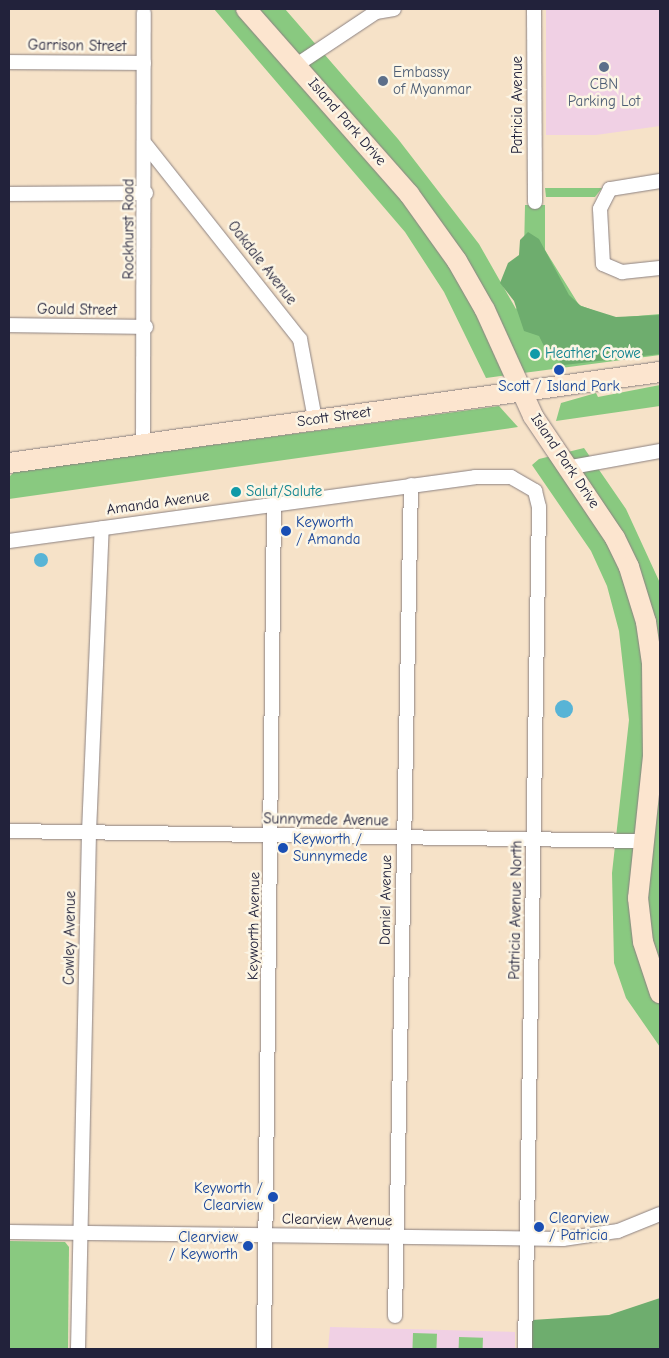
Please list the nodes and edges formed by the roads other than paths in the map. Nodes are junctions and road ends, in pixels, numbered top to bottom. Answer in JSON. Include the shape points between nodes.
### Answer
{"nodes":[{"id":1,"x":246,"y":9,"type":"edge"},
{"id":2,"x":394,"y":9,"type":"edge"},
{"id":3,"x":534,"y":9,"type":"edge"},
{"id":4,"x":144,"y":13,"type":"dead end"},
{"id":5,"x":9,"y":62,"type":"edge"},
{"id":6,"x":144,"y":63,"type":"junction"},
{"id":7,"x":298,"y":64,"type":"junction"},
{"id":8,"x":146,"y":146,"type":"junction"},
{"id":9,"x":660,"y":182,"type":"edge"},
{"id":10,"x":146,"y":193,"type":"junction"},
{"id":11,"x":9,"y":194,"type":"edge"},
{"id":12,"x":535,"y":202,"type":"dead end"},
{"id":13,"x":660,"y":268,"type":"edge"},
{"id":14,"x":9,"y":326,"type":"edge"},
{"id":15,"x":146,"y":327,"type":"junction"},
{"id":16,"x":660,"y":372,"type":"edge"},
{"id":17,"x":521,"y":392,"type":"junction"},
{"id":18,"x":315,"y":419,"type":"junction"},
{"id":19,"x":144,"y":445,"type":"junction"},
{"id":20,"x":660,"y":451,"type":"edge"},
{"id":21,"x":561,"y":462,"type":"junction"},
{"id":22,"x":9,"y":463,"type":"edge"},
{"id":23,"x":519,"y":480,"type":"joint"},
{"id":24,"x":411,"y":484,"type":"junction"},
{"id":25,"x":274,"y":504,"type":"junction"},
{"id":26,"x":102,"y":528,"type":"junction"},
{"id":27,"x":9,"y":541,"type":"edge"},
{"id":28,"x":9,"y":831,"type":"edge"},
{"id":29,"x":88,"y":832,"type":"junction"},
{"id":30,"x":273,"y":835,"type":"junction"},
{"id":31,"x":403,"y":837,"type":"junction"},
{"id":32,"x":534,"y":840,"type":"junction"},
{"id":33,"x":643,"y":841,"type":"junction"},
{"id":34,"x":660,"y":992,"type":"edge"},
{"id":35,"x":660,"y":1214,"type":"edge"},
{"id":36,"x":9,"y":1232,"type":"edge"},
{"id":37,"x":81,"y":1233,"type":"junction"},
{"id":38,"x":265,"y":1236,"type":"junction"},
{"id":39,"x":397,"y":1237,"type":"junction"},
{"id":40,"x":526,"y":1238,"type":"junction"},
{"id":41,"x":395,"y":1316,"type":"dead end"},
{"id":42,"x":78,"y":1349,"type":"edge"},
{"id":43,"x":264,"y":1349,"type":"edge"},
{"id":44,"x":524,"y":1349,"type":"edge"}],
"edges":[{"from":1,"to":7,"type":"main road","name":"Island Park Drive"},
{"from":2,"to":7,"type":"street","via":[[376,12]]},
{"from":3,"to":12,"type":"street","name":"Patricia Avenue"},
{"from":4,"to":6,"type":"street","name":"Rockhurst Road"},
{"from":5,"to":6,"type":"street","name":"Garrison Street"},
{"from":6,"to":8,"type":"street","name":"Rockhurst Road"},
{"from":7,"to":17,"type":"main road","name":"Island Park Drive","via":[[409,194],[457,261],[485,310]]},
{"from":8,"to":10,"type":"street","name":"Rockhurst Road"},
{"from":8,"to":18,"type":"street","name":"Oakdale Avenue","via":[[300,339]]},
{"from":9,"to":13,"type":"street","via":[[610,189],[600,209],[603,264],[622,272]]},
{"from":10,"to":11,"type":"street"},
{"from":10,"to":15,"type":"street","name":"Rockhurst Road"},
{"from":14,"to":15,"type":"street","name":"Gould Street"},
{"from":15,"to":19,"type":"street","name":"Rockhurst Road"},
{"from":16,"to":17,"type":"main road","name":"Scott Street"},
{"from":17,"to":18,"type":"main road","name":"Scott Street"},
{"from":17,"to":21,"type":"main road","name":"Island Park Drive"},
{"from":18,"to":19,"type":"main road","name":"Scott Street"},
{"from":19,"to":22,"type":"main road","name":"Scott Street"},
{"from":20,"to":21,"type":"street"},
{"from":21,"to":33,"type":"main road","name":"Island Park Drive","via":[[622,551],[646,622],[655,710]]},
{"from":23,"to":24,"type":"street","name":"Amanda Avenue","via":[[488,476]]},
{"from":23,"to":32,"type":"street","name":"Patricia Avenue North","via":[[535,491],[539,507]]},
{"from":24,"to":25,"type":"street","name":"Amanda Avenue"},
{"from":24,"to":31,"type":"street","name":"Daniel Avenue"},
{"from":25,"to":26,"type":"street","name":"Amanda Avenue"},
{"from":25,"to":30,"type":"street","name":"Keyworth Avenue"},
{"from":26,"to":27,"type":"street","name":"Amanda Avenue"},
{"from":26,"to":29,"type":"street","name":"Cowley Avenue"},
{"from":28,"to":29,"type":"street","name":"Sunnymede Avenue"},
{"from":29,"to":30,"type":"street","name":"Sunnymede Avenue"},
{"from":29,"to":37,"type":"street","name":"Cowley Avenue"},
{"from":30,"to":31,"type":"street","name":"Sunnymede Avenue"},
{"from":30,"to":38,"type":"street","name":"Keyworth Avenue"},
{"from":31,"to":32,"type":"street","name":"Sunnymede Avenue"},
{"from":31,"to":39,"type":"street","name":"Daniel Avenue"},
{"from":32,"to":33,"type":"street","name":"Sunnymede Avenue"},
{"from":32,"to":40,"type":"street","name":"Patricia Avenue North"},
{"from":33,"to":34,"type":"main road","name":"Island Park Drive","via":[[640,927]]},
{"from":35,"to":40,"type":"street","name":"Clearview Avenue","via":[[606,1234]]},
{"from":36,"to":37,"type":"street","name":"Clearview Avenue"},
{"from":37,"to":38,"type":"street","name":"Clearview Avenue"},
{"from":37,"to":42,"type":"street","name":"Cowley Avenue"},
{"from":38,"to":39,"type":"street","name":"Clearview Avenue"},
{"from":38,"to":43,"type":"street","name":"Keyworth Avenue"},
{"from":39,"to":40,"type":"street","name":"Clearview Avenue"},
{"from":39,"to":41,"type":"street","name":"Daniel Avenue"},
{"from":40,"to":44,"type":"street","name":"Patricia Avenue North"}]}
